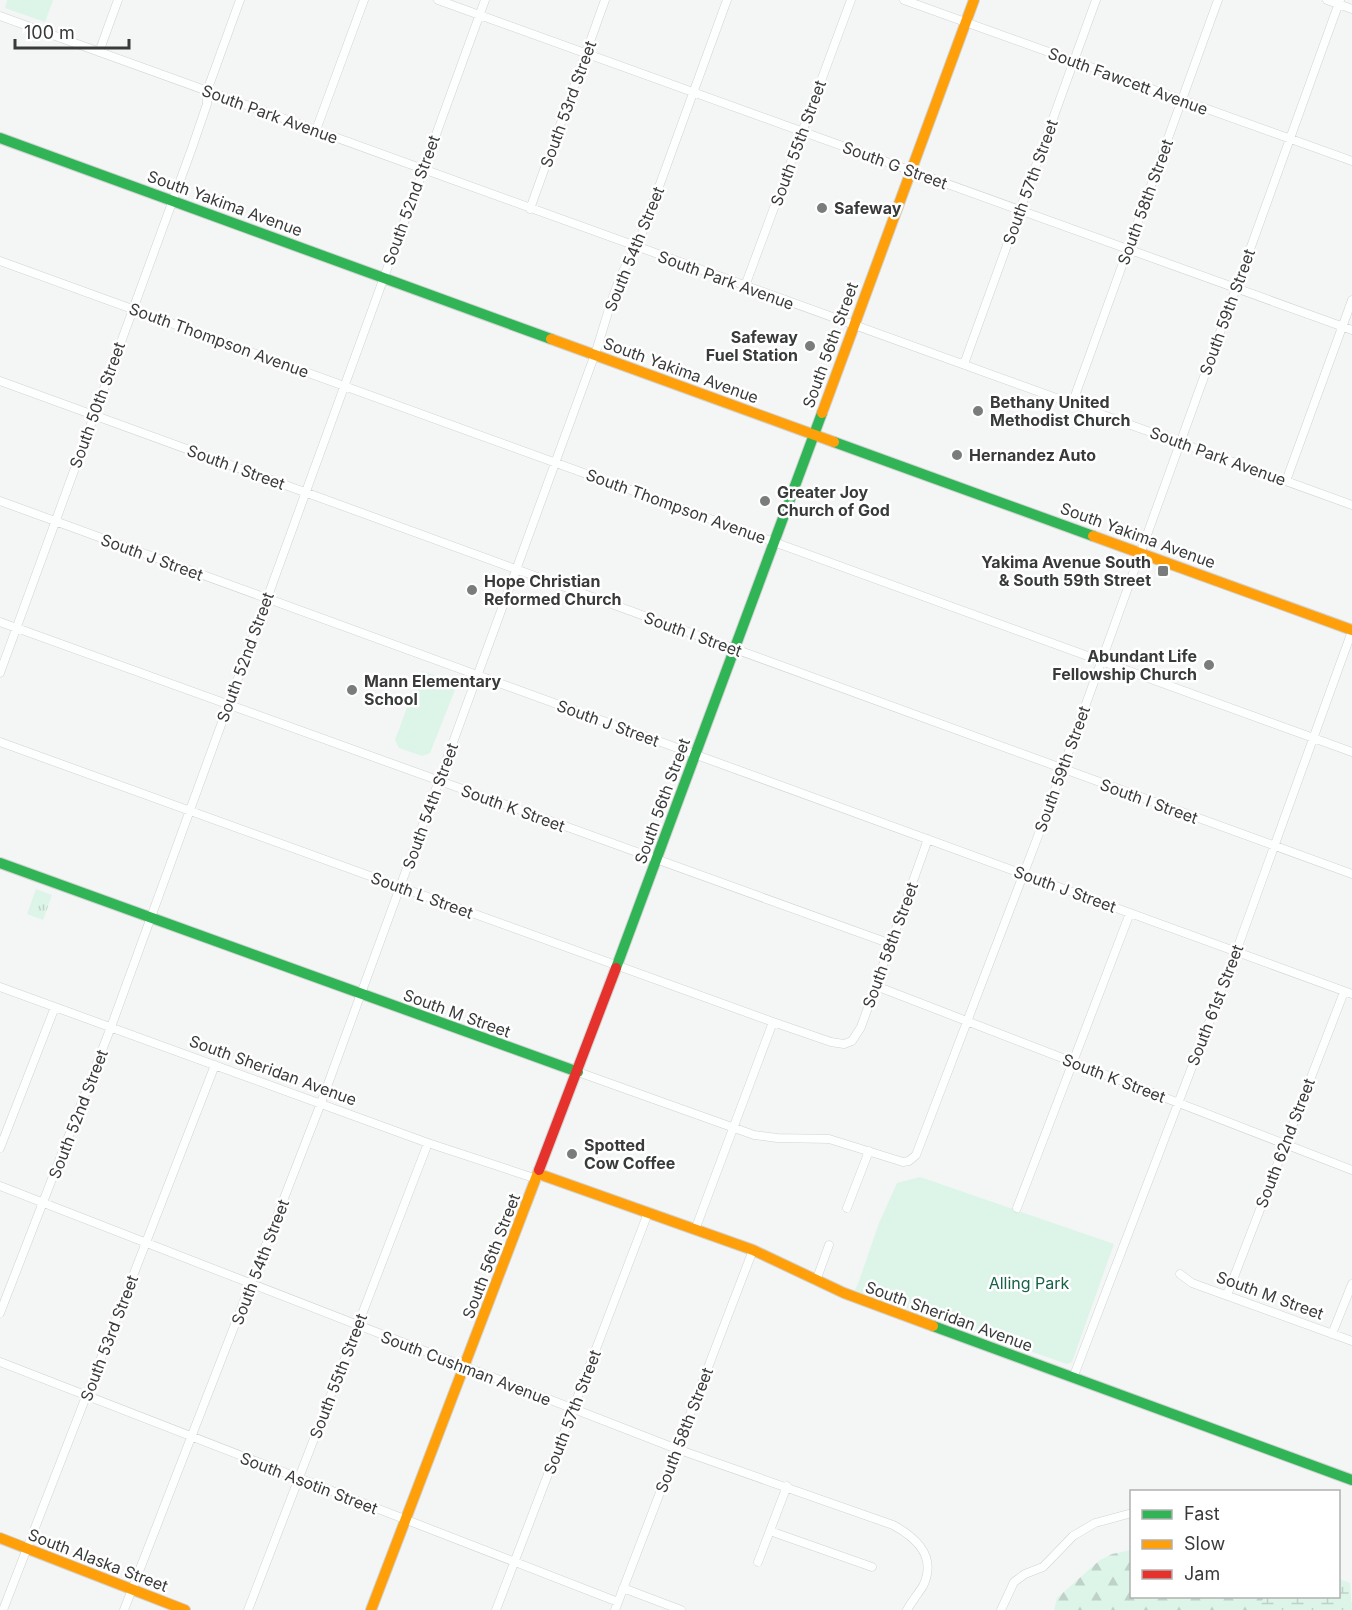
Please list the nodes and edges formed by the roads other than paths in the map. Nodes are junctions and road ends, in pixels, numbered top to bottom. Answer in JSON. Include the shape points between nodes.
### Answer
{"nodes":[{"id":1,"x":118,"y":0,"type":"edge"},
{"id":2,"x":240,"y":0,"type":"edge"},
{"id":3,"x":364,"y":0,"type":"edge"},
{"id":4,"x":438,"y":0,"type":"edge"},
{"id":5,"x":484,"y":0,"type":"edge"},
{"id":6,"x":605,"y":0,"type":"edge"},
{"id":7,"x":727,"y":0,"type":"edge"},
{"id":8,"x":851,"y":0,"type":"edge"},
{"id":9,"x":904,"y":0,"type":"edge"},
{"id":10,"x":974,"y":0,"type":"edge"},
{"id":11,"x":1096,"y":0,"type":"edge"},
{"id":12,"x":1218,"y":0,"type":"edge"},
{"id":13,"x":1328,"y":0,"type":"edge"},
{"id":14,"x":1339,"y":2,"type":"edge"},
{"id":15,"x":1352,"y":9,"type":"edge"},
{"id":16,"x":479,"y":15,"type":"junction"},
{"id":17,"x":0,"y":16,"type":"edge"},
{"id":18,"x":966,"y":22,"type":"junction"},
{"id":19,"x":99,"y":52,"type":"junction"},
{"id":20,"x":586,"y":54,"type":"junction"},
{"id":21,"x":1074,"y":61,"type":"junction"},
{"id":22,"x":207,"y":91,"type":"junction"},
{"id":23,"x":694,"y":93,"type":"junction"},
{"id":24,"x":1182,"y":100,"type":"junction"},
{"id":25,"x":316,"y":130,"type":"junction"},
{"id":26,"x":802,"y":132,"type":"junction"},
{"id":27,"x":0,"y":138,"type":"edge"},
{"id":28,"x":1290,"y":139,"type":"junction"},
{"id":29,"x":1352,"y":161,"type":"edge"},
{"id":30,"x":422,"y":169,"type":"junction"},
{"id":31,"x":911,"y":171,"type":"junction"},
{"id":32,"x":172,"y":200,"type":"junction"},
{"id":33,"x":530,"y":209,"type":"junction"},
{"id":34,"x":1020,"y":210,"type":"junction"},
{"id":35,"x":637,"y":247,"type":"junction"},
{"id":36,"x":1128,"y":249,"type":"junction"},
{"id":37,"x":0,"y":261,"type":"edge"},
{"id":38,"x":383,"y":277,"type":"junction"},
{"id":39,"x":745,"y":286,"type":"junction"},
{"id":40,"x":1236,"y":288,"type":"junction"},
{"id":41,"x":1352,"y":300,"type":"edge"},
{"id":42,"x":132,"y":309,"type":"junction"},
{"id":43,"x":854,"y":325,"type":"junction"},
{"id":44,"x":1342,"y":327,"type":"junction"},
{"id":45,"x":1352,"y":330,"type":"edge"},
{"id":46,"x":595,"y":354,"type":"junction"},
{"id":47,"x":964,"y":364,"type":"junction"},
{"id":48,"x":0,"y":381,"type":"edge"},
{"id":49,"x":344,"y":386,"type":"junction"},
{"id":50,"x":1072,"y":404,"type":"junction"},
{"id":51,"x":93,"y":415,"type":"junction"},
{"id":52,"x":813,"y":434,"type":"junction"},
{"id":53,"x":1180,"y":443,"type":"junction"},
{"id":54,"x":556,"y":462,"type":"junction"},
{"id":55,"x":1286,"y":481,"type":"junction"},
{"id":56,"x":304,"y":492,"type":"junction"},
{"id":57,"x":0,"y":501,"type":"edge"},
{"id":58,"x":1352,"y":505,"type":"edge"},
{"id":59,"x":55,"y":521,"type":"junction"},
{"id":60,"x":773,"y":542,"type":"junction"},
{"id":61,"x":1140,"y":551,"type":"junction"},
{"id":62,"x":516,"y":570,"type":"junction"},
{"id":63,"x":266,"y":599,"type":"junction"},
{"id":64,"x":0,"y":622,"type":"edge"},
{"id":65,"x":17,"y":628,"type":"junction"},
{"id":66,"x":1352,"y":630,"type":"edge"},
{"id":67,"x":733,"y":649,"type":"junction"},
{"id":68,"x":1100,"y":662,"type":"junction"},
{"id":69,"x":0,"y":673,"type":"edge"},
{"id":70,"x":477,"y":676,"type":"junction"},
{"id":71,"x":228,"y":705,"type":"junction"},
{"id":72,"x":1313,"y":738,"type":"junction"},
{"id":73,"x":0,"y":742,"type":"edge"},
{"id":74,"x":1352,"y":752,"type":"edge"},
{"id":75,"x":695,"y":754,"type":"junction"},
{"id":76,"x":1062,"y":769,"type":"junction"},
{"id":77,"x":439,"y":781,"type":"junction"},
{"id":78,"x":189,"y":811,"type":"junction"},
{"id":79,"x":928,"y":839,"type":"junction"},
{"id":80,"x":1274,"y":846,"type":"junction"},
{"id":81,"x":656,"y":860,"type":"junction"},
{"id":82,"x":0,"y":863,"type":"edge"},
{"id":83,"x":1352,"y":874,"type":"edge"},
{"id":84,"x":1023,"y":875,"type":"junction"},
{"id":85,"x":400,"y":887,"type":"junction"},
{"id":86,"x":1130,"y":913,"type":"junction"},
{"id":87,"x":150,"y":918,"type":"junction"},
{"id":88,"x":891,"y":944,"type":"junction"},
{"id":89,"x":1236,"y":952,"type":"junction"},
{"id":90,"x":617,"y":965,"type":"junction"},
{"id":91,"x":0,"y":987,"type":"edge"},
{"id":92,"x":876,"y":987,"type":"junction"},
{"id":93,"x":1348,"y":993,"type":"edge"},
{"id":94,"x":362,"y":994,"type":"junction"},
{"id":95,"x":55,"y":1007,"type":"junction"},
{"id":96,"x":966,"y":1021,"type":"junction"},
{"id":97,"x":773,"y":1022,"type":"junction"},
{"id":98,"x":111,"y":1028,"type":"junction"},
{"id":99,"x":844,"y":1044,"type":"joint"},
{"id":100,"x":1072,"y":1062,"type":"junction"},
{"id":101,"x":216,"y":1065,"type":"junction"},
{"id":102,"x":578,"y":1072,"type":"junction"},
{"id":103,"x":321,"y":1103,"type":"junction"},
{"id":104,"x":1178,"y":1103,"type":"junction"},
{"id":105,"x":734,"y":1129,"type":"junction"},
{"id":106,"x":428,"y":1143,"type":"junction"},
{"id":107,"x":1285,"y":1145,"type":"junction"},
{"id":108,"x":0,"y":1148,"type":"edge"},
{"id":109,"x":869,"y":1151,"type":"junction"},
{"id":110,"x":909,"y":1161,"type":"joint"},
{"id":111,"x":1352,"y":1170,"type":"edge"},
{"id":112,"x":538,"y":1177,"type":"junction"},
{"id":113,"x":0,"y":1186,"type":"edge"},
{"id":114,"x":43,"y":1203,"type":"junction"},
{"id":115,"x":847,"y":1208,"type":"dead end"},
{"id":116,"x":1017,"y":1208,"type":"dead end"},
{"id":117,"x":648,"y":1213,"type":"junction"},
{"id":118,"x":695,"y":1230,"type":"junction"},
{"id":119,"x":146,"y":1244,"type":"junction"},
{"id":120,"x":829,"y":1245,"type":"dead end"},
{"id":121,"x":753,"y":1250,"type":"junction"},
{"id":122,"x":1180,"y":1274,"type":"dead end"},
{"id":123,"x":816,"y":1281,"type":"junction"},
{"id":124,"x":1352,"y":1284,"type":"edge"},
{"id":125,"x":251,"y":1285,"type":"junction"},
{"id":126,"x":1227,"y":1294,"type":"junction"},
{"id":127,"x":0,"y":1312,"type":"edge"},
{"id":128,"x":358,"y":1326,"type":"junction"},
{"id":129,"x":1332,"y":1334,"type":"junction"},
{"id":130,"x":1352,"y":1341,"type":"edge"},
{"id":131,"x":0,"y":1362,"type":"edge"},
{"id":132,"x":464,"y":1367,"type":"junction"},
{"id":133,"x":1073,"y":1378,"type":"junction"},
{"id":134,"x":86,"y":1396,"type":"junction"},
{"id":135,"x":573,"y":1409,"type":"junction"},
{"id":136,"x":192,"y":1437,"type":"junction"},
{"id":137,"x":677,"y":1449,"type":"junction"},
{"id":138,"x":299,"y":1478,"type":"junction"},
{"id":139,"x":1352,"y":1480,"type":"edge"},
{"id":140,"x":787,"y":1486,"type":"junction"},
{"id":141,"x":1130,"y":1513,"type":"edge"},
{"id":142,"x":405,"y":1520,"type":"junction"},
{"id":143,"x":770,"y":1531,"type":"junction"},
{"id":144,"x":0,"y":1538,"type":"edge"},
{"id":145,"x":27,"y":1548,"type":"junction"},
{"id":146,"x":514,"y":1562,"type":"junction"},
{"id":147,"x":758,"y":1562,"type":"dead end"},
{"id":148,"x":872,"y":1567,"type":"dead end"},
{"id":149,"x":623,"y":1588,"type":"junction"},
{"id":150,"x":132,"y":1590,"type":"junction"},
{"id":151,"x":616,"y":1606,"type":"edge"},
{"id":152,"x":3,"y":1610,"type":"edge"},
{"id":153,"x":124,"y":1610,"type":"edge"},
{"id":154,"x":185,"y":1610,"type":"edge"},
{"id":155,"x":248,"y":1610,"type":"edge"},
{"id":156,"x":371,"y":1610,"type":"edge"},
{"id":157,"x":496,"y":1610,"type":"edge"},
{"id":158,"x":681,"y":1610,"type":"edge"},
{"id":159,"x":908,"y":1610,"type":"edge"},
{"id":160,"x":1001,"y":1610,"type":"edge"}],
"edges":[{"from":1,"to":19,"type":"street"},
{"from":2,"to":22,"type":"street","name":"South 50th Street"},
{"from":3,"to":25,"type":"street"},
{"from":4,"to":16,"type":"street","name":"South G Street"},
{"from":5,"to":16,"type":"street","name":"South 52nd Street"},
{"from":6,"to":20,"type":"street","name":"South 53rd Street"},
{"from":7,"to":23,"type":"street","name":"South 54th Street"},
{"from":8,"to":26,"type":"street","name":"South 55th Street"},
{"from":9,"to":18,"type":"street","name":"South Fawcett Avenue"},
{"from":10,"to":18,"type":"main road","name":"South 56th Street"},
{"from":11,"to":21,"type":"street","name":"South 57th Street"},
{"from":12,"to":24,"type":"street","name":"South 58th Street"},
{"from":13,"to":14,"type":"street"},
{"from":14,"to":15,"type":"street"},
{"from":14,"to":28,"type":"street","name":"South 59th Street"},
{"from":16,"to":20,"type":"street","name":"South G Street"},
{"from":16,"to":30,"type":"street","name":"South 52nd Street"},
{"from":17,"to":19,"type":"street","name":"South Park Avenue"},
{"from":18,"to":21,"type":"street","name":"South Fawcett Avenue"},
{"from":18,"to":31,"type":"main road","name":"South 56th Street"},
{"from":19,"to":22,"type":"street","name":"South Park Avenue"},
{"from":20,"to":23,"type":"street","name":"South G Street"},
{"from":20,"to":33,"type":"street","name":"South 53rd Street"},
{"from":21,"to":24,"type":"street","name":"South Fawcett Avenue"},
{"from":21,"to":34,"type":"street","name":"South 57th Street"},
{"from":22,"to":25,"type":"street","name":"South Park Avenue"},
{"from":22,"to":32,"type":"street","name":"South 50th Street","via":[[207,104]]},
{"from":23,"to":26,"type":"street","name":"South G Street"},
{"from":23,"to":35,"type":"street","name":"South 54th Street"},
{"from":24,"to":28,"type":"street","name":"South Fawcett Avenue"},
{"from":24,"to":36,"type":"street","name":"South 58th Street"},
{"from":25,"to":30,"type":"street","name":"South Park Avenue"},
{"from":26,"to":31,"type":"street","name":"South G Street"},
{"from":26,"to":39,"type":"street","name":"South 55th Street"},
{"from":27,"to":32,"type":"main road","name":"South Yakima Avenue"},
{"from":28,"to":29,"type":"street","name":"South Fawcett Avenue"},
{"from":28,"to":40,"type":"street","name":"South 59th Street"},
{"from":30,"to":33,"type":"street","name":"South Park Avenue"},
{"from":30,"to":38,"type":"street","name":"South 52nd Street"},
{"from":31,"to":34,"type":"street","name":"South G Street"},
{"from":31,"to":43,"type":"main road","name":"South 56th Street"},
{"from":32,"to":38,"type":"main road","name":"South Yakima Avenue"},
{"from":32,"to":42,"type":"street","name":"South 50th Street"},
{"from":33,"to":35,"type":"street","name":"South Park Avenue"},
{"from":34,"to":36,"type":"street","name":"South G Street"},
{"from":34,"to":47,"type":"street","name":"South 57th Street"},
{"from":35,"to":39,"type":"street","name":"South Park Avenue"},
{"from":35,"to":46,"type":"street","name":"South 54th Street"},
{"from":36,"to":40,"type":"street","name":"South G Street"},
{"from":36,"to":50,"type":"street","name":"South 58th Street"},
{"from":37,"to":42,"type":"street","name":"South Thompson Avenue"},
{"from":38,"to":46,"type":"main road","name":"South Yakima Avenue"},
{"from":38,"to":49,"type":"street","name":"South 52nd Street"},
{"from":39,"to":43,"type":"street","name":"South Park Avenue"},
{"from":40,"to":44,"type":"street","name":"South G Street"},
{"from":40,"to":53,"type":"street","name":"South 59th Street"},
{"from":41,"to":44,"type":"street"},
{"from":42,"to":49,"type":"street","name":"South Thompson Avenue"},
{"from":42,"to":51,"type":"street","name":"South 50th Street"},
{"from":43,"to":47,"type":"street","name":"South Park Avenue"},
{"from":43,"to":52,"type":"main road","name":"South 56th Street"},
{"from":44,"to":45,"type":"street","name":"South G Street"},
{"from":44,"to":55,"type":"street"},
{"from":46,"to":52,"type":"main road","name":"South Yakima Avenue"},
{"from":46,"to":54,"type":"street","name":"South 54th Street"},
{"from":47,"to":50,"type":"street","name":"South Park Avenue"},
{"from":48,"to":51,"type":"street","name":"South I Street"},
{"from":49,"to":54,"type":"street","name":"South Thompson Avenue"},
{"from":49,"to":56,"type":"street","name":"South 52nd Street"},
{"from":50,"to":53,"type":"street","name":"South Park Avenue"},
{"from":51,"to":56,"type":"street","name":"South I Street"},
{"from":51,"to":59,"type":"street","name":"South 50th Street"},
{"from":52,"to":60,"type":"main road","name":"South 56th Street"},
{"from":52,"to":61,"type":"main road","name":"South Yakima Avenue"},
{"from":53,"to":55,"type":"street","name":"South Park Avenue"},
{"from":53,"to":61,"type":"street","name":"South 59th Street"},
{"from":54,"to":60,"type":"street","name":"South Thompson Avenue"},
{"from":54,"to":62,"type":"street","name":"South 54th Street"},
{"from":55,"to":58,"type":"street","name":"South Park Avenue"},
{"from":56,"to":62,"type":"street","name":"South I Street"},
{"from":56,"to":63,"type":"street","name":"South 52nd Street"},
{"from":57,"to":59,"type":"street","name":"South J Street"},
{"from":59,"to":63,"type":"street","name":"South J Street"},
{"from":59,"to":65,"type":"street","name":"South 50th Street"},
{"from":60,"to":67,"type":"main road","name":"South 56th Street"},
{"from":60,"to":68,"type":"street","name":"South Thompson Avenue"},
{"from":61,"to":66,"type":"main road","name":"South Yakima Avenue"},
{"from":61,"to":68,"type":"street","name":"South 59th Street"},
{"from":62,"to":67,"type":"street","name":"South I Street"},
{"from":62,"to":70,"type":"street","name":"South 54th Street"},
{"from":63,"to":70,"type":"street","name":"South J Street"},
{"from":63,"to":71,"type":"street","name":"South 52nd Street"},
{"from":64,"to":65,"type":"street","name":"South K Street"},
{"from":65,"to":69,"type":"street","name":"South 50th Street"},
{"from":65,"to":71,"type":"street","name":"South K Street"},
{"from":66,"to":72,"type":"street","name":"South 61st Street"},
{"from":67,"to":75,"type":"main road","name":"South 56th Street"},
{"from":67,"to":76,"type":"street","name":"South I Street"},
{"from":68,"to":72,"type":"street","name":"South Thompson Avenue"},
{"from":68,"to":76,"type":"street","name":"South 59th Street"},
{"from":70,"to":75,"type":"street","name":"South J Street"},
{"from":70,"to":77,"type":"street","name":"South 54th Street"},
{"from":71,"to":77,"type":"street","name":"South K Street"},
{"from":71,"to":78,"type":"street","name":"South 52nd Street"},
{"from":72,"to":74,"type":"street","name":"South Thompson Avenue"},
{"from":72,"to":80,"type":"street","name":"South 61st Street"},
{"from":73,"to":78,"type":"street","name":"South L Street"},
{"from":75,"to":79,"type":"street","name":"South J Street"},
{"from":75,"to":81,"type":"main road","name":"South 56th Street"},
{"from":76,"to":80,"type":"street","name":"South I Street"},
{"from":76,"to":84,"type":"street","name":"South 59th Street"},
{"from":77,"to":81,"type":"street","name":"South K Street"},
{"from":77,"to":85,"type":"street","name":"South 54th Street"},
{"from":78,"to":85,"type":"street","name":"South L Street"},
{"from":78,"to":87,"type":"street","name":"South 52nd Street"},
{"from":79,"to":84,"type":"street","name":"South J Street"},
{"from":79,"to":88,"type":"street","name":"South 58th Street"},
{"from":80,"to":83,"type":"street","name":"South I Street"},
{"from":80,"to":89,"type":"street","name":"South 61st Street"},
{"from":81,"to":88,"type":"street","name":"South K Street"},
{"from":81,"to":90,"type":"main road","name":"South 56th Street"},
{"from":82,"to":87,"type":"main road","name":"South M Street"},
{"from":84,"to":86,"type":"street","name":"South J Street"},
{"from":84,"to":96,"type":"street","name":"South 59th Street"},
{"from":85,"to":90,"type":"street","name":"South L Street"},
{"from":85,"to":94,"type":"street","name":"South 54th Street"},
{"from":86,"to":89,"type":"street","name":"South J Street"},
{"from":86,"to":100,"type":"street"},
{"from":87,"to":94,"type":"main road","name":"South M Street"},
{"from":87,"to":98,"type":"street","name":"South 52nd Street"},
{"from":88,"to":92,"type":"street","name":"South 58th Street"},
{"from":89,"to":93,"type":"street","name":"South J Street"},
{"from":89,"to":104,"type":"street","name":"South 61st Street"},
{"from":90,"to":97,"type":"street","name":"South L Street"},
{"from":90,"to":102,"type":"main road","name":"South 56th Street"},
{"from":91,"to":95,"type":"street","name":"South Sheridan Avenue"},
{"from":92,"to":96,"type":"street","name":"South K Street"},
{"from":92,"to":99,"type":"street","name":"South 58th Street","via":[[859,1032]]},
{"from":93,"to":107,"type":"street","name":"South 62nd Street"},
{"from":94,"to":102,"type":"main road","name":"South M Street"},
{"from":94,"to":103,"type":"street","name":"South 54th Street"},
{"from":95,"to":98,"type":"street","name":"South Sheridan Avenue"},
{"from":95,"to":108,"type":"street"},
{"from":96,"to":100,"type":"street","name":"South K Street"},
{"from":96,"to":110,"type":"street","name":"South 59th Street","via":[[919,1148]]},
{"from":97,"to":99,"type":"street","name":"South L Street"},
{"from":97,"to":105,"type":"street"},
{"from":98,"to":101,"type":"street","name":"South Sheridan Avenue"},
{"from":98,"to":114,"type":"street","name":"South 52nd Street"},
{"from":100,"to":104,"type":"street","name":"South K Street"},
{"from":100,"to":116,"type":"street"},
{"from":101,"to":103,"type":"street","name":"South Sheridan Avenue"},
{"from":101,"to":119,"type":"street","name":"South 53rd Street"},
{"from":102,"to":105,"type":"street","name":"South M Street"},
{"from":102,"to":112,"type":"main road","name":"South 56th Street"},
{"from":103,"to":106,"type":"street","name":"South Sheridan Avenue"},
{"from":103,"to":125,"type":"street","name":"South 54th Street"},
{"from":104,"to":107,"type":"street","name":"South K Street"},
{"from":104,"to":133,"type":"street","name":"South 61st Street"},
{"from":105,"to":109,"type":"street","name":"South M Street","via":[[769,1138],[829,1138]]},
{"from":105,"to":118,"type":"street"},
{"from":106,"to":112,"type":"street","name":"South Sheridan Avenue"},
{"from":106,"to":128,"type":"street","name":"South 55th Street"},
{"from":107,"to":111,"type":"street","name":"South K Street"},
{"from":107,"to":126,"type":"street","name":"South 62nd Street"},
{"from":109,"to":110,"type":"street","name":"South M Street"},
{"from":109,"to":115,"type":"street"},
{"from":112,"to":117,"type":"main road","name":"South Sheridan Avenue"},
{"from":112,"to":132,"type":"main road","name":"South 56th Street"},
{"from":113,"to":114,"type":"street","name":"South Cushman Avenue"},
{"from":114,"to":119,"type":"street","name":"South Cushman Avenue"},
{"from":114,"to":127,"type":"street","name":"South 52nd Street"},
{"from":117,"to":118,"type":"main road","name":"South Sheridan Avenue"},
{"from":117,"to":135,"type":"street","name":"South 57th Street"},
{"from":118,"to":121,"type":"main road","name":"South Sheridan Avenue"},
{"from":119,"to":125,"type":"street","name":"South Cushman Avenue"},
{"from":119,"to":134,"type":"street","name":"South 53rd Street"},
{"from":120,"to":123,"type":"street"},
{"from":121,"to":123,"type":"main road","name":"South Sheridan Avenue"},
{"from":121,"to":137,"type":"street","name":"South 58th Street"},
{"from":122,"to":126,"type":"street","name":"South M Street","via":[[1188,1281]]},
{"from":123,"to":133,"type":"main road","name":"South Sheridan Avenue"},
{"from":124,"to":129,"type":"street"},
{"from":125,"to":128,"type":"street","name":"South Cushman Avenue"},
{"from":125,"to":136,"type":"street","name":"South 54th Street"},
{"from":126,"to":129,"type":"street","name":"South M Street"},
{"from":128,"to":132,"type":"street","name":"South Cushman Avenue"},
{"from":128,"to":138,"type":"street","name":"South 55th Street"},
{"from":129,"to":130,"type":"street","name":"South M Street"},
{"from":131,"to":134,"type":"street","name":"South Asotin Street"},
{"from":132,"to":135,"type":"street","name":"South Cushman Avenue"},
{"from":132,"to":142,"type":"main road","name":"South 56th Street"},
{"from":133,"to":139,"type":"main road","name":"South Sheridan Avenue"},
{"from":134,"to":136,"type":"street","name":"South Asotin Street"},
{"from":134,"to":145,"type":"street","name":"South 53rd Street"},
{"from":135,"to":137,"type":"street","name":"South Cushman Avenue"},
{"from":135,"to":146,"type":"street","name":"South 57th Street"},
{"from":136,"to":138,"type":"street","name":"South Asotin Street"},
{"from":136,"to":150,"type":"street","name":"South 54th Street"},
{"from":137,"to":140,"type":"street","name":"South Cushman Avenue"},
{"from":137,"to":149,"type":"street","name":"South 58th Street"},
{"from":138,"to":142,"type":"street","name":"South Asotin Street"},
{"from":138,"to":155,"type":"street","name":"South 55th Street"},
{"from":140,"to":143,"type":"street"},
{"from":140,"to":159,"type":"street","name":"South Cushman Avenue","via":[[893,1526],[917,1541],[926,1555],[927,1568],[924,1583]]},
{"from":141,"to":160,"type":"street","via":[[1107,1518],[1082,1530],[1043,1567],[1020,1577],[1010,1587]]},
{"from":142,"to":146,"type":"street","name":"South Asotin Street"},
{"from":142,"to":156,"type":"main road","name":"South 56th Street"},
{"from":143,"to":147,"type":"street"},
{"from":143,"to":148,"type":"street"},
{"from":144,"to":145,"type":"main road","name":"South Alaska Street"},
{"from":145,"to":150,"type":"main road","name":"South Alaska Street"},
{"from":145,"to":152,"type":"street","name":"South 53rd Street"},
{"from":146,"to":151,"type":"street","name":"South Asotin Street"},
{"from":146,"to":157,"type":"street","name":"South 57th Street"},
{"from":149,"to":151,"type":"street","name":"South 58th Street"},
{"from":149,"to":158,"type":"street"},
{"from":150,"to":153,"type":"street","name":"South 54th Street"},
{"from":150,"to":154,"type":"main road","name":"South Alaska Street"}]}
